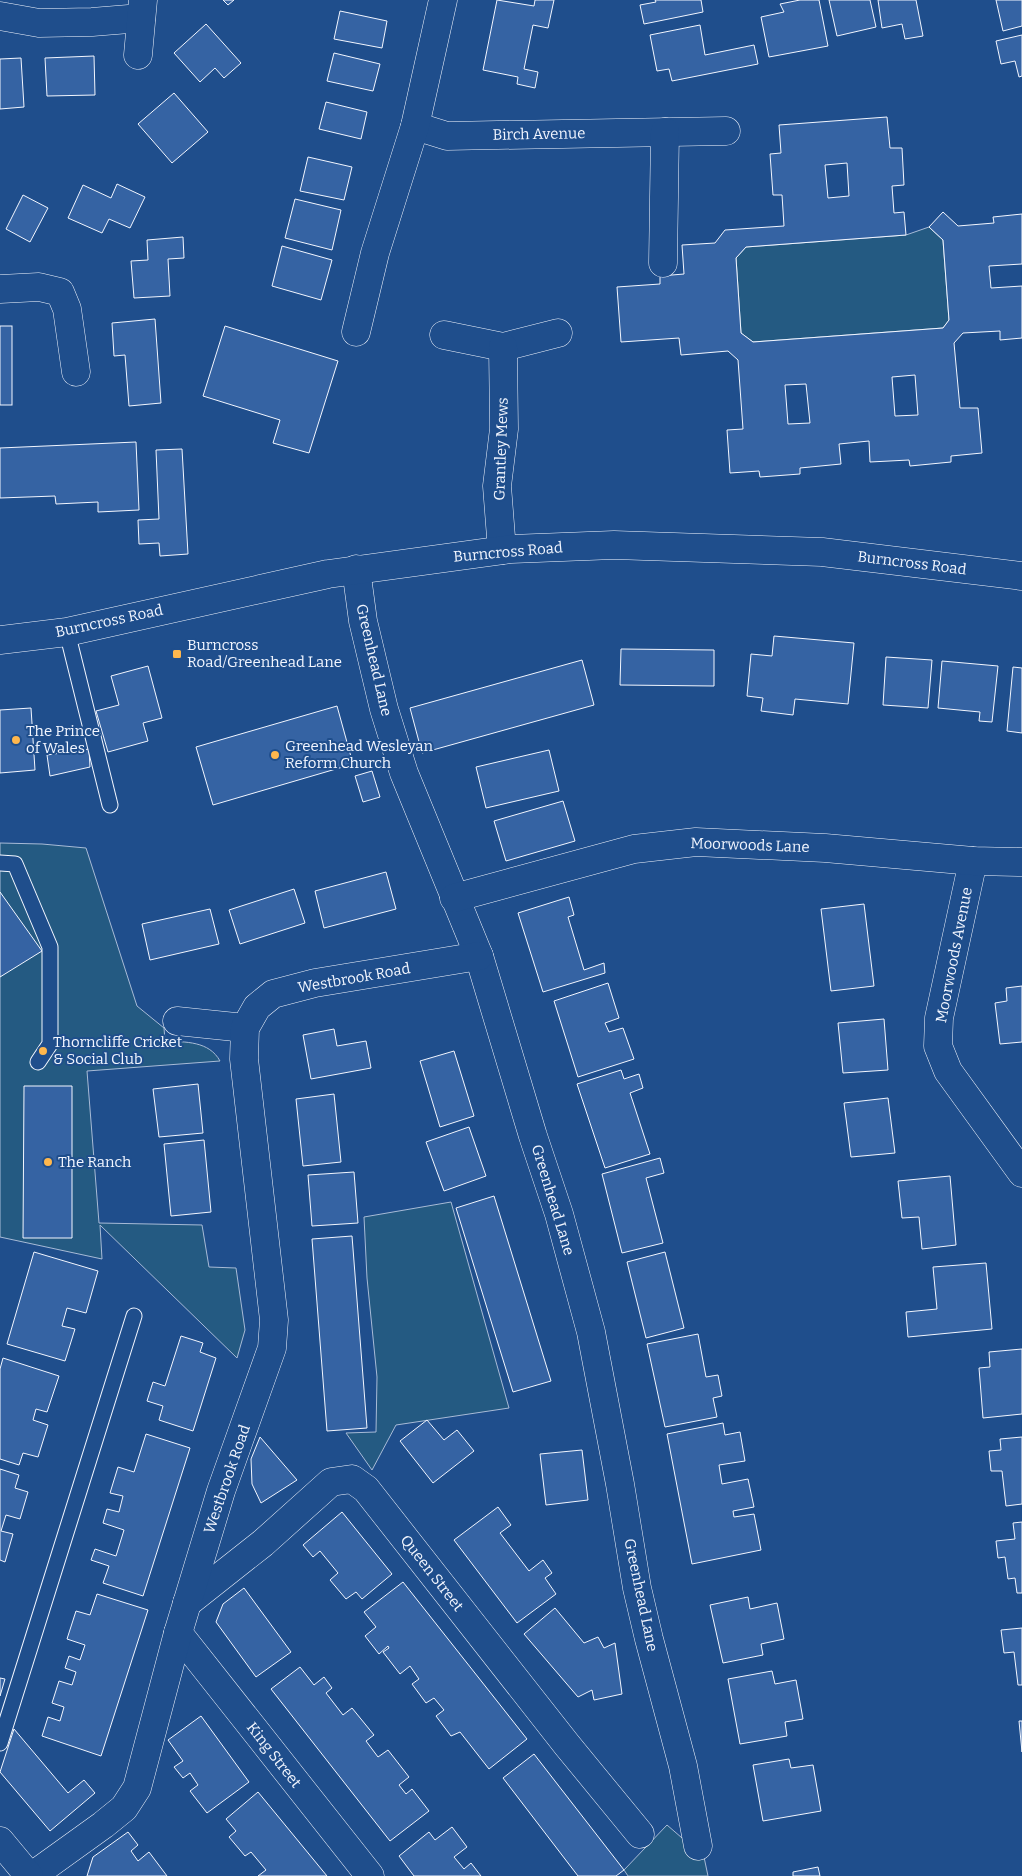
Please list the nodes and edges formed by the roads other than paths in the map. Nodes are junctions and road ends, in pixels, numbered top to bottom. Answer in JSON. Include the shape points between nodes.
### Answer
{"nodes":[{"id":1,"x":443,"y":0,"type":"edge"},
{"id":2,"x":142,"y":9,"type":"edge"},
{"id":3,"x":0,"y":16,"type":"edge"},
{"id":4,"x":138,"y":55,"type":"dead end"},
{"id":5,"x":415,"y":126,"type":"junction"},
{"id":6,"x":726,"y":131,"type":"dead end"},
{"id":7,"x":665,"y":132,"type":"junction"},
{"id":8,"x":663,"y":263,"type":"dead end"},
{"id":9,"x":0,"y":289,"type":"edge"},
{"id":10,"x":356,"y":332,"type":"dead end"},
{"id":11,"x":558,"y":333,"type":"dead end"},
{"id":12,"x":444,"y":335,"type":"dead end"},
{"id":13,"x":503,"y":347,"type":"junction"},
{"id":14,"x":76,"y":372,"type":"dead end"},
{"id":15,"x":502,"y":550,"type":"junction"},
{"id":16,"x":356,"y":570,"type":"junction"},
{"id":17,"x":1022,"y":576,"type":"edge"},
{"id":18,"x":67,"y":632,"type":"junction"},
{"id":19,"x":0,"y":640,"type":"edge"},
{"id":20,"x":110,"y":805,"type":"dead end"},
{"id":21,"x":973,"y":861,"type":"junction"},
{"id":22,"x":0,"y":862,"type":"edge"},
{"id":23,"x":1022,"y":862,"type":"edge"},
{"id":24,"x":454,"y":898,"type":"junction"},
{"id":25,"x":478,"y":956,"type":"junction"},
{"id":26,"x":176,"y":1021,"type":"dead end"},
{"id":27,"x":245,"y":1028,"type":"junction"},
{"id":28,"x":38,"y":1062,"type":"dead end"},
{"id":29,"x":1019,"y":1161,"type":"edge"},
{"id":30,"x":134,"y":1316,"type":"dead end"},
{"id":31,"x":187,"y":1603,"type":"junction"},
{"id":32,"x":178,"y":1633,"type":"junction"},
{"id":33,"x":0,"y":1743,"type":"edge"},
{"id":34,"x":640,"y":1834,"type":"dead end"},
{"id":35,"x":0,"y":1841,"type":"edge"},
{"id":36,"x":698,"y":1846,"type":"dead end"},
{"id":37,"x":30,"y":1876,"type":"edge"},
{"id":38,"x":370,"y":1876,"type":"edge"}],
"edges":[{"from":1,"to":5,"type":"street"},
{"from":2,"to":3,"type":"street","via":[[92,22],[39,23]]},
{"from":2,"to":4,"type":"street"},
{"from":5,"to":7,"type":"street","name":"Birch Avenue","via":[[447,136]]},
{"from":5,"to":10,"type":"street","via":[[375,253]]},
{"from":6,"to":7,"type":"street","name":"Birch Avenue"},
{"from":7,"to":8,"type":"street"},
{"from":9,"to":14,"type":"street","via":[[38,287],[60,292],[67,309]]},
{"from":11,"to":13,"type":"street"},
{"from":12,"to":13,"type":"street"},
{"from":13,"to":15,"type":"street","name":"Grantley Mews","via":[[504,429],[498,486]]},
{"from":15,"to":16,"type":"street","name":"Burncross Road"},
{"from":15,"to":17,"type":"street","name":"Burncross Road","via":[[614,545],[822,552]]},
{"from":16,"to":18,"type":"street","name":"Burncross Road"},
{"from":16,"to":24,"type":"street","name":"Greenhead Lane","via":[[384,709],[404,774]]},
{"from":18,"to":19,"type":"street","name":"Burncross Road"},
{"from":18,"to":20,"type":"lane"},
{"from":21,"to":23,"type":"street","name":"Moorwoods Lane"},
{"from":21,"to":24,"type":"street","name":"Moorwoods Lane","via":[[825,848],[696,842],[634,849]]},
{"from":21,"to":29,"type":"street","name":"Moorwoods Avenue","via":[[939,1018],[938,1046],[948,1070]]},
{"from":22,"to":28,"type":"lane","via":[[15,864],[50,947],[50,1044]]},
{"from":24,"to":25,"type":"street","name":"Greenhead Lane"},
{"from":25,"to":27,"type":"street","name":"Westbrook Road","via":[[315,983],[273,994],[257,1007]]},
{"from":25,"to":36,"type":"street","name":"Greenhead Lane","via":[[560,1214],[591,1332],[637,1588],[683,1766]]},
{"from":26,"to":27,"type":"street"},
{"from":27,"to":31,"type":"street","name":"Westbrook Road","via":[[244,1059],[274,1320],[272,1348],[221,1491]]},
{"from":30,"to":33,"type":"lane"},
{"from":31,"to":32,"type":"street","name":"Westbrook Road"},
{"from":31,"to":34,"type":"street","name":"Queen Street","via":[[263,1543],[331,1482],[352,1479],[366,1489]]},
{"from":32,"to":37,"type":"street","name":"Westbrook Road","via":[[137,1788],[124,1808],[103,1826]]},
{"from":32,"to":38,"type":"street","name":"King Street"},
{"from":35,"to":37,"type":"street"}]}
